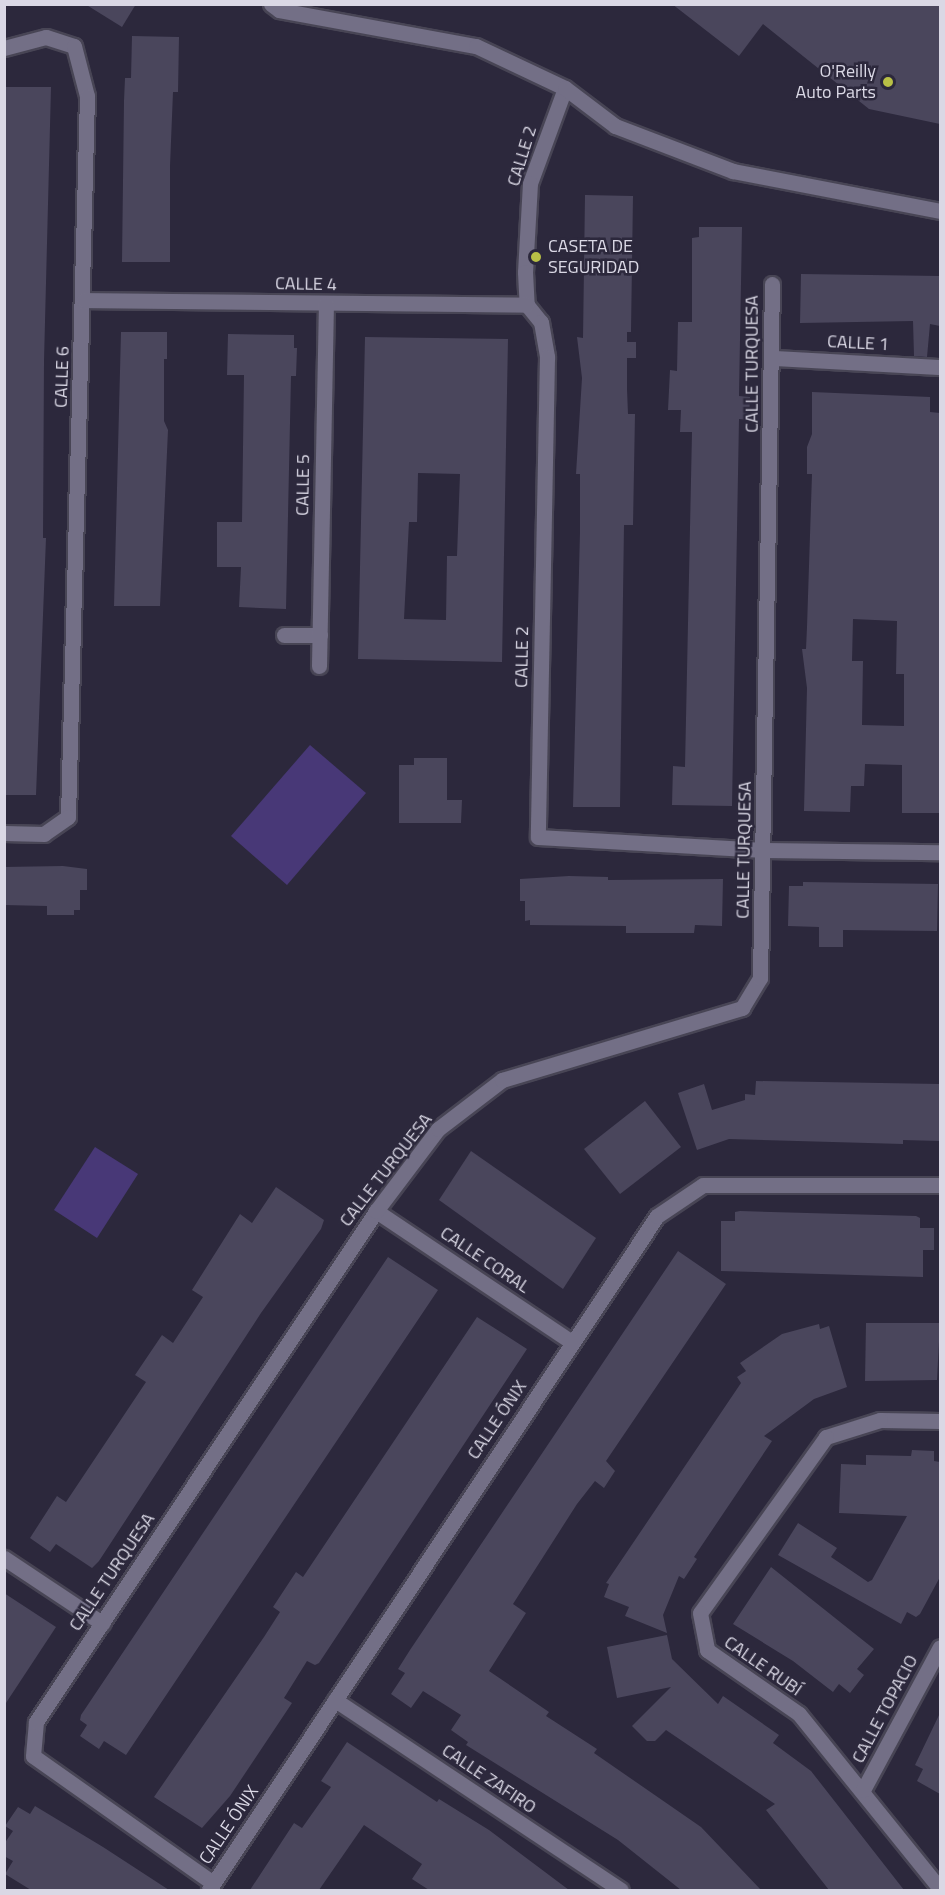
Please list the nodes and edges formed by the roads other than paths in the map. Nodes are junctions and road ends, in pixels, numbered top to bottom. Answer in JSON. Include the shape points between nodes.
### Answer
{"nodes":[{"id":1,"x":271,"y":4,"type":"edge"},
{"id":2,"x":4,"y":48,"type":"edge"},
{"id":3,"x":565,"y":87,"type":"junction"},
{"id":4,"x":940,"y":211,"type":"edge"},
{"id":5,"x":772,"y":284,"type":"dead end"},
{"id":6,"x":84,"y":300,"type":"junction"},
{"id":7,"x":326,"y":304,"type":"junction"},
{"id":8,"x":527,"y":305,"type":"junction"},
{"id":9,"x":773,"y":358,"type":"junction"},
{"id":10,"x":940,"y":367,"type":"edge"},
{"id":11,"x":284,"y":635,"type":"dead end"},
{"id":12,"x":320,"y":635,"type":"junction"},
{"id":13,"x":319,"y":666,"type":"dead end"},
{"id":14,"x":4,"y":832,"type":"edge"},
{"id":15,"x":764,"y":850,"type":"junction"},
{"id":16,"x":940,"y":852,"type":"edge"},
{"id":17,"x":940,"y":1185,"type":"edge"},
{"id":18,"x":376,"y":1211,"type":"junction"},
{"id":19,"x":572,"y":1342,"type":"junction"},
{"id":20,"x":940,"y":1421,"type":"edge"},
{"id":21,"x":4,"y":1558,"type":"edge"},
{"id":22,"x":102,"y":1623,"type":"junction"},
{"id":23,"x":940,"y":1647,"type":"edge"},
{"id":24,"x":335,"y":1700,"type":"junction"},
{"id":25,"x":863,"y":1790,"type":"junction"},
{"id":26,"x":211,"y":1887,"type":"edge"},
{"id":27,"x":940,"y":1889,"type":"edge"},
{"id":28,"x":621,"y":1890,"type":"edge"}],
"edges":[{"from":1,"to":3,"type":"street","via":[[279,10],[476,46]]},
{"from":2,"to":6,"type":"street","name":"CALLE 6","via":[[46,37],[74,46],[87,96]]},
{"from":3,"to":4,"type":"street","via":[[615,126],[733,171]]},
{"from":3,"to":8,"type":"street","name":"CALLE 2","via":[[530,183]]},
{"from":5,"to":9,"type":"street","name":"CALLE TURQUESA"},
{"from":6,"to":7,"type":"street","name":"CALLE 4"},
{"from":6,"to":14,"type":"street","name":"CALLE 6","via":[[68,817],[44,834]]},
{"from":7,"to":8,"type":"street","name":"CALLE 4"},
{"from":7,"to":12,"type":"street","name":"CALLE 5"},
{"from":8,"to":15,"type":"street","name":"CALLE 2","via":[[541,322],[547,357],[538,837]]},
{"from":9,"to":10,"type":"street","name":"CALLE 1"},
{"from":9,"to":15,"type":"street","name":"CALLE TURQUESA"},
{"from":11,"to":12,"type":"street"},
{"from":12,"to":13,"type":"street","name":"CALLE 5"},
{"from":15,"to":16,"type":"street","name":"CALLE 2"},
{"from":15,"to":18,"type":"street","name":"CALLE TURQUESA","via":[[760,978],[742,1008],[502,1080],[438,1129]]},
{"from":17,"to":19,"type":"street","name":"CALLE ÓNIX","via":[[703,1185],[657,1216]]},
{"from":18,"to":19,"type":"street","name":"CALLE CORAL"},
{"from":18,"to":22,"type":"street","name":"CALLE TURQUESA"},
{"from":19,"to":24,"type":"street","name":"CALLE ÓNIX"},
{"from":20,"to":25,"type":"street","name":"CALLE RUBÍ","via":[[880,1420],[826,1437],[700,1613],[707,1650],[799,1714]]},
{"from":21,"to":22,"type":"street"},
{"from":22,"to":26,"type":"street","name":"CALLE TURQUESA","via":[[36,1722],[33,1756]]},
{"from":23,"to":25,"type":"street","name":"CALLE TOPACIO"},
{"from":24,"to":26,"type":"street","name":"CALLE ÓNIX"},
{"from":24,"to":28,"type":"street","name":"CALLE ZAFIRO"},
{"from":25,"to":27,"type":"street","name":"CALLE RUBÍ"}]}
